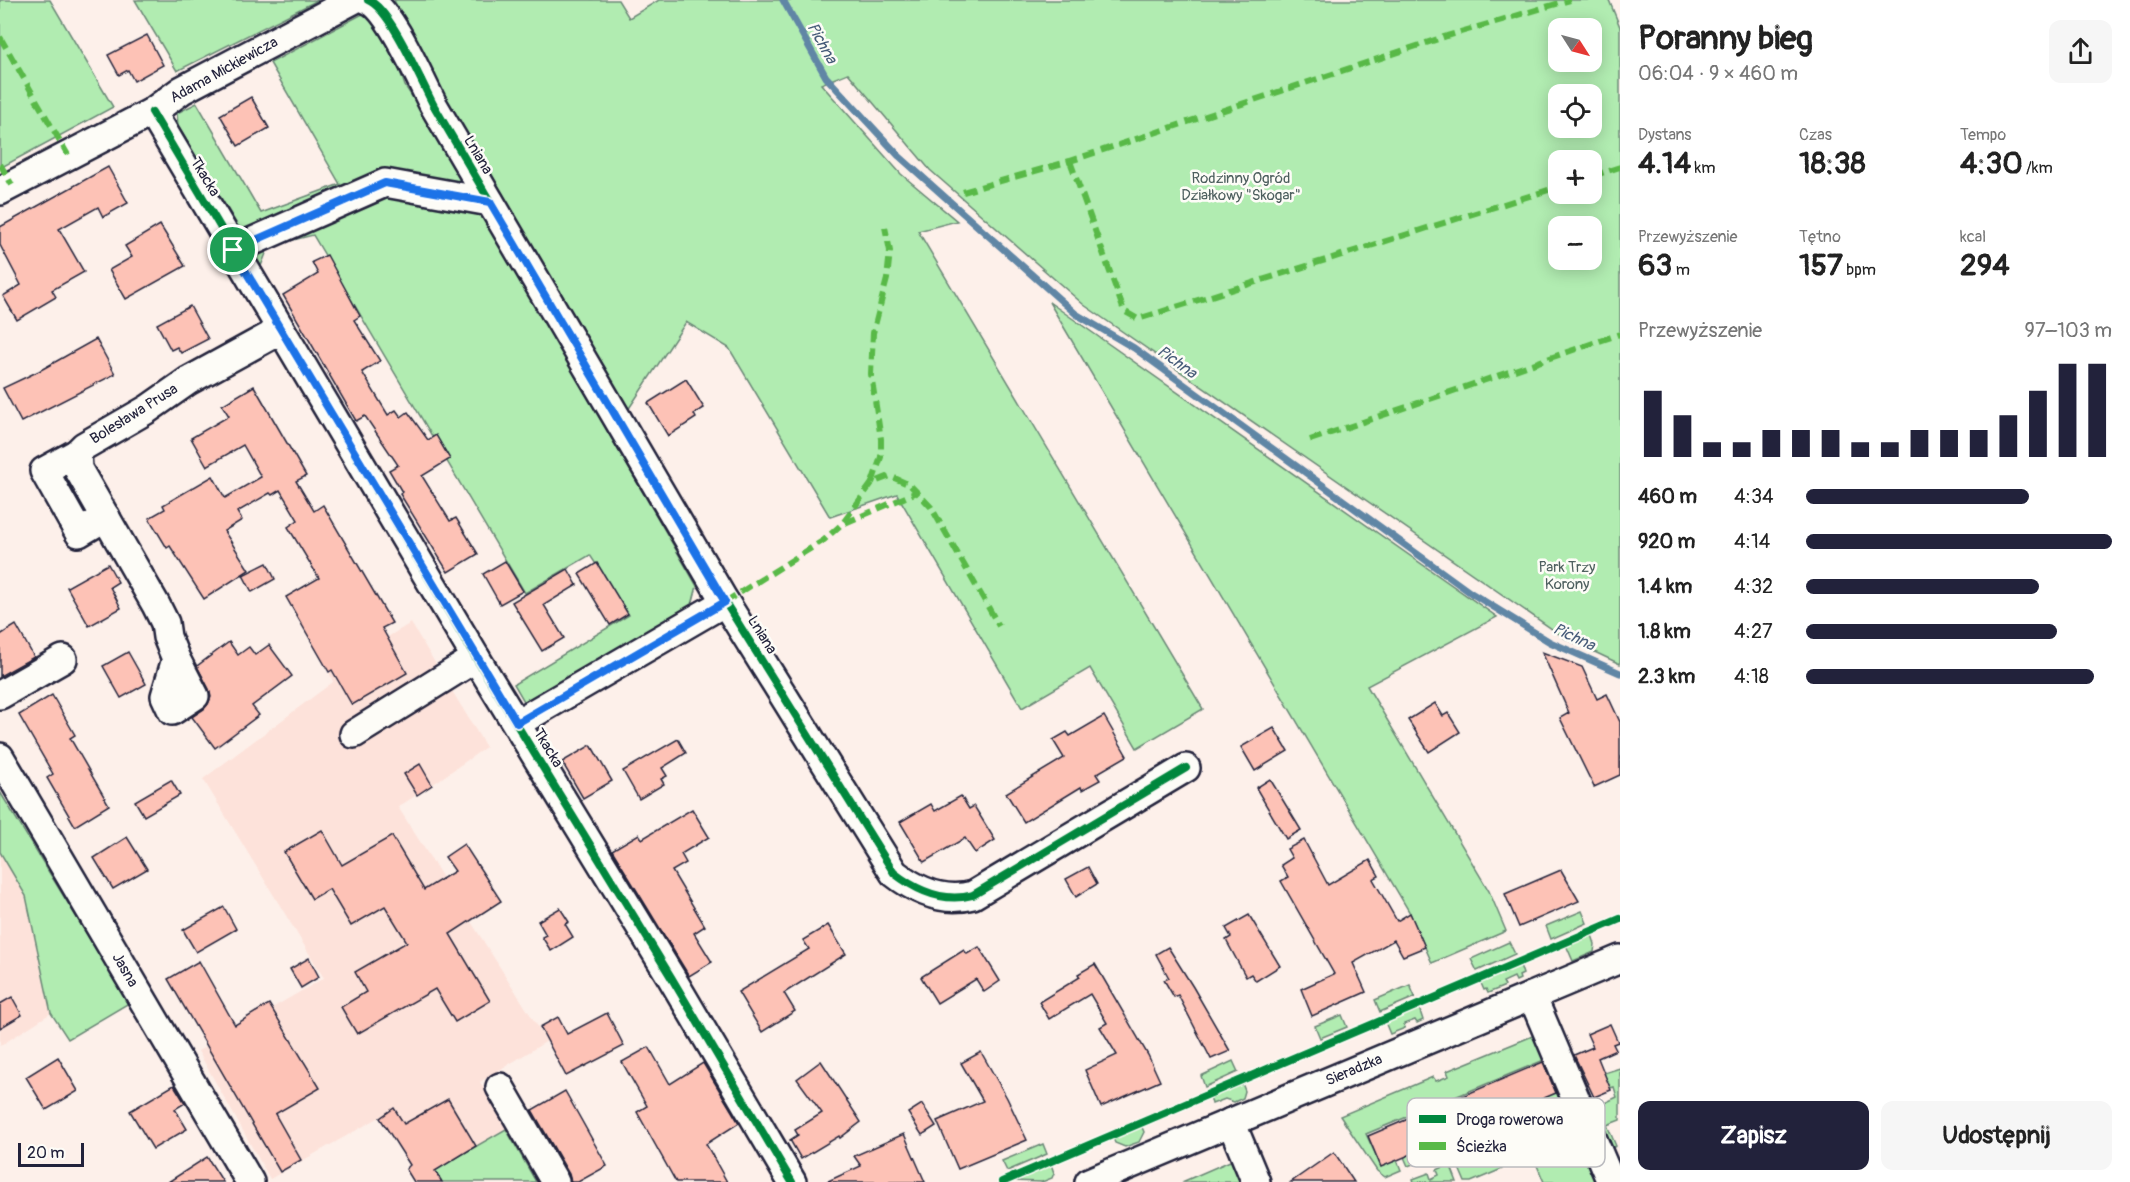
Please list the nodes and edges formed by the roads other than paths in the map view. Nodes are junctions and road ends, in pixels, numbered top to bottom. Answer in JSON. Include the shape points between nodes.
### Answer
{"nodes":[{"id":1,"x":353,"y":0,"type":"edge"},
{"id":2,"x":368,"y":0,"type":"edge"},
{"id":3,"x":152,"y":112,"type":"junction"},
{"id":4,"x":0,"y":191,"type":"edge"},
{"id":5,"x":490,"y":202,"type":"junction"},
{"id":6,"x":233,"y":250,"type":"junction"},
{"id":7,"x":281,"y":330,"type":"junction"},
{"id":8,"x":725,"y":602,"type":"junction"},
{"id":9,"x":477,"y":658,"type":"junction"},
{"id":10,"x":63,"y":659,"type":"dead end"},
{"id":11,"x":176,"y":659,"type":"dead end"},
{"id":12,"x":0,"y":695,"type":"edge"},
{"id":13,"x":517,"y":723,"type":"junction"},
{"id":14,"x":354,"y":734,"type":"dead end"},
{"id":15,"x":0,"y":757,"type":"edge"},
{"id":16,"x":1186,"y":768,"type":"dead end"},
{"id":17,"x":1620,"y":959,"type":"edge"},
{"id":18,"x":1532,"y":996,"type":"junction"},
{"id":19,"x":500,"y":1087,"type":"dead end"},
{"id":20,"x":1575,"y":1098,"type":"edge"},
{"id":21,"x":1232,"y":1122,"type":"junction"},
{"id":22,"x":1605,"y":1167,"type":"edge"},
{"id":23,"x":250,"y":1182,"type":"edge"},
{"id":24,"x":555,"y":1182,"type":"edge"},
{"id":25,"x":792,"y":1182,"type":"edge"},
{"id":26,"x":1089,"y":1182,"type":"edge"},
{"id":27,"x":1256,"y":1182,"type":"edge"},
{"id":28,"x":1611,"y":1182,"type":"edge"}],
"edges":[{"from":1,"to":3,"type":"street","name":"Adama Mickiewicza","via":[[182,90]]},
{"from":2,"to":5,"type":"street","name":"Lniana","via":[[375,3],[394,30]]},
{"from":3,"to":4,"type":"street","name":"Adama Mickiewicza"},
{"from":3,"to":6,"type":"street","name":"Tkacka"},
{"from":5,"to":6,"type":"street","via":[[385,183]]},
{"from":5,"to":8,"type":"street","name":"Lniana"},
{"from":6,"to":7,"type":"street","name":"Tkacka"},
{"from":7,"to":9,"type":"street","name":"Tkacka"},
{"from":7,"to":11,"type":"street","name":"Bolesława Prusa","via":[[188,381],[77,453],[78,469]]},
{"from":8,"to":13,"type":"street"},
{"from":8,"to":16,"type":"street","name":"Lniana","via":[[894,873],[920,890],[960,899],[973,895]]},
{"from":9,"to":13,"type":"street","name":"Tkacka"},
{"from":9,"to":14,"type":"street"},
{"from":10,"to":12,"type":"street"},
{"from":13,"to":25,"type":"street","name":"Tkacka"},
{"from":15,"to":23,"type":"street","name":"Jasna"},
{"from":17,"to":18,"type":"street","name":"Sieradzka"},
{"from":18,"to":20,"type":"street"},
{"from":18,"to":21,"type":"street","name":"Sieradzka"},
{"from":19,"to":24,"type":"street"},
{"from":21,"to":26,"type":"street","name":"Sieradzka"},
{"from":21,"to":27,"type":"street"},
{"from":22,"to":28,"type":"street"}]}
